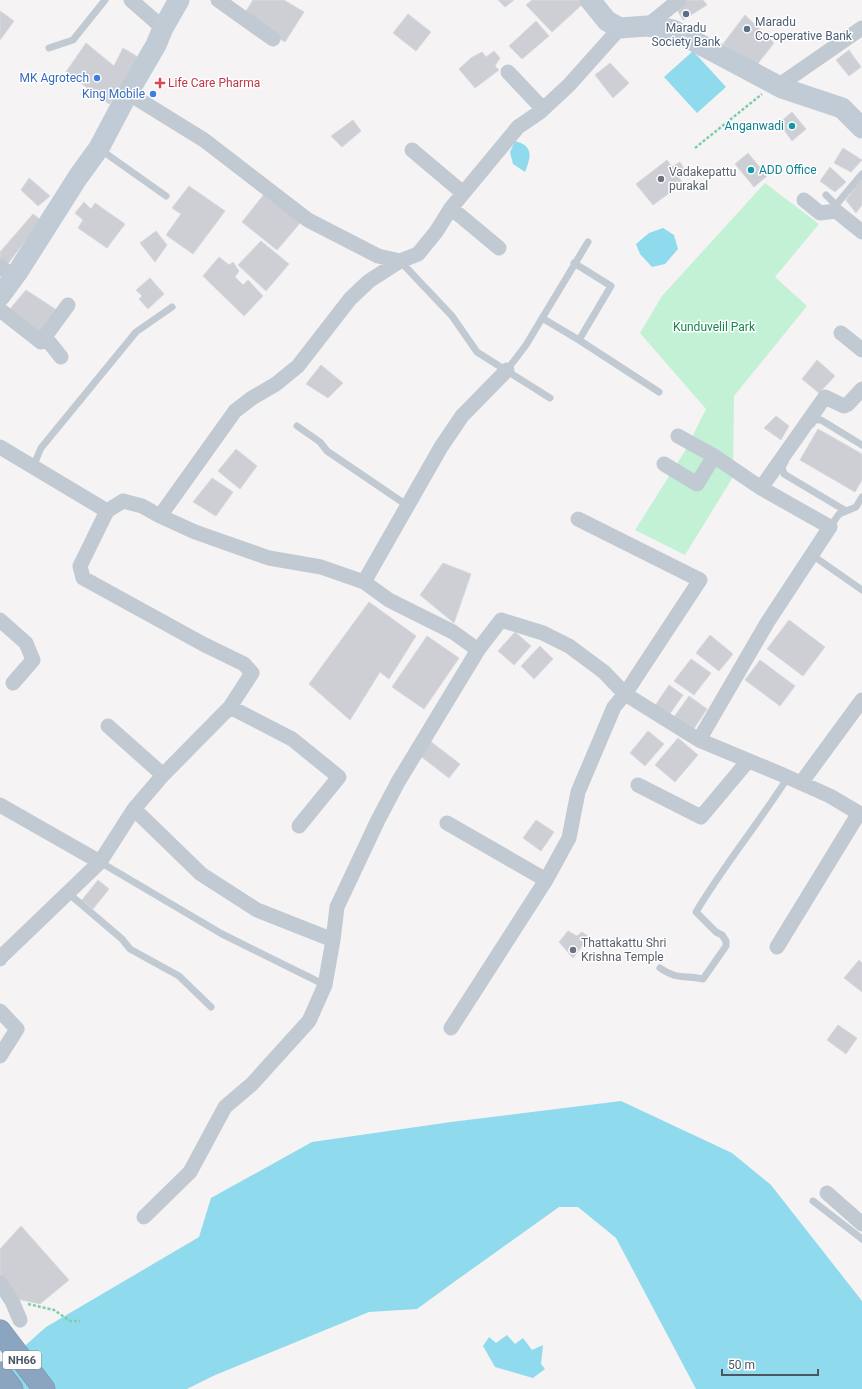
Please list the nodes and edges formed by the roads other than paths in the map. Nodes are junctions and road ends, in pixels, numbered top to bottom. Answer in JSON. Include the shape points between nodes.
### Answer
{"nodes":[{"id":1,"x":105,"y":0,"type":"edge"},
{"id":2,"x":131,"y":0,"type":"edge"},
{"id":3,"x":179,"y":0,"type":"edge"},
{"id":4,"x":218,"y":0,"type":"edge"},
{"id":5,"x":590,"y":0,"type":"edge"},
{"id":6,"x":679,"y":0,"type":"edge"},
{"id":7,"x":647,"y":26,"type":"junction"},
{"id":8,"x":164,"y":28,"type":"junction"},
{"id":9,"x":620,"y":28,"type":"junction"},
{"id":10,"x":862,"y":28,"type":"edge"},
{"id":11,"x":273,"y":39,"type":"dead end"},
{"id":12,"x":49,"y":48,"type":"dead end"},
{"id":13,"x":508,"y":72,"type":"dead end"},
{"id":14,"x":776,"y":85,"type":"junction"},
{"id":15,"x":128,"y":93,"type":"junction"},
{"id":16,"x":543,"y":110,"type":"junction"},
{"id":17,"x":862,"y":128,"type":"edge"},
{"id":18,"x":99,"y":148,"type":"junction"},
{"id":19,"x":412,"y":150,"type":"dead end"},
{"id":20,"x":862,"y":174,"type":"edge"},
{"id":21,"x":463,"y":193,"type":"junction"},
{"id":22,"x":826,"y":195,"type":"dead end"},
{"id":23,"x":166,"y":196,"type":"dead end"},
{"id":24,"x":804,"y":200,"type":"dead end"},
{"id":25,"x":451,"y":208,"type":"junction"},
{"id":26,"x":862,"y":232,"type":"edge"},
{"id":27,"x":588,"y":242,"type":"dead end"},
{"id":28,"x":498,"y":248,"type":"dead end"},
{"id":29,"x":400,"y":262,"type":"junction"},
{"id":30,"x":574,"y":263,"type":"junction"},
{"id":31,"x":7,"y":272,"type":"edge"},
{"id":32,"x":0,"y":296,"type":"edge"},
{"id":33,"x":68,"y":305,"type":"dead end"},
{"id":34,"x":172,"y":307,"type":"dead end"},
{"id":35,"x":0,"y":310,"type":"edge"},
{"id":36,"x":542,"y":318,"type":"junction"},
{"id":37,"x":841,"y":333,"type":"dead end"},
{"id":38,"x":45,"y":337,"type":"junction"},
{"id":39,"x":578,"y":340,"type":"junction"},
{"id":40,"x":862,"y":350,"type":"edge"},
{"id":41,"x":61,"y":357,"type":"dead end"},
{"id":42,"x":507,"y":370,"type":"junction"},
{"id":43,"x":862,"y":389,"type":"edge"},
{"id":44,"x":659,"y":392,"type":"dead end"},
{"id":45,"x":550,"y":398,"type":"dead end"},
{"id":46,"x":297,"y":426,"type":"dead end"},
{"id":47,"x":678,"y":436,"type":"dead end"},
{"id":48,"x":862,"y":445,"type":"edge"},
{"id":49,"x":0,"y":447,"type":"edge"},
{"id":50,"x":714,"y":456,"type":"junction"},
{"id":51,"x":664,"y":464,"type":"dead end"},
{"id":52,"x":33,"y":467,"type":"junction"},
{"id":53,"x":761,"y":488,"type":"junction"},
{"id":54,"x":862,"y":497,"type":"edge"},
{"id":55,"x":408,"y":506,"type":"junction"},
{"id":56,"x":107,"y":511,"type":"junction"},
{"id":57,"x":846,"y":511,"type":"junction"},
{"id":58,"x":160,"y":516,"type":"junction"},
{"id":59,"x":578,"y":519,"type":"dead end"},
{"id":60,"x":830,"y":526,"type":"junction"},
{"id":61,"x":812,"y":555,"type":"junction"},
{"id":62,"x":364,"y":582,"type":"junction"},
{"id":63,"x":862,"y":590,"type":"edge"},
{"id":64,"x":0,"y":620,"type":"edge"},
{"id":65,"x":478,"y":650,"type":"junction"},
{"id":66,"x":13,"y":683,"type":"dead end"},
{"id":67,"x":626,"y":694,"type":"junction"},
{"id":68,"x":862,"y":700,"type":"edge"},
{"id":69,"x":230,"y":707,"type":"junction"},
{"id":70,"x":108,"y":726,"type":"dead end"},
{"id":71,"x":699,"y":740,"type":"junction"},
{"id":72,"x":748,"y":761,"type":"junction"},
{"id":73,"x":163,"y":775,"type":"junction"},
{"id":74,"x":795,"y":780,"type":"junction"},
{"id":75,"x":638,"y":785,"type":"dead end"},
{"id":76,"x":0,"y":806,"type":"edge"},
{"id":77,"x":134,"y":809,"type":"junction"},
{"id":78,"x":860,"y":814,"type":"edge"},
{"id":79,"x":447,"y":823,"type":"dead end"},
{"id":80,"x":299,"y":826,"type":"dead end"},
{"id":81,"x":100,"y":862,"type":"junction"},
{"id":82,"x":546,"y":880,"type":"junction"},
{"id":83,"x":68,"y":893,"type":"junction"},
{"id":84,"x":333,"y":940,"type":"junction"},
{"id":85,"x":777,"y":947,"type":"dead end"},
{"id":86,"x":0,"y":959,"type":"edge"},
{"id":87,"x":660,"y":968,"type":"dead end"},
{"id":88,"x":325,"y":985,"type":"junction"},
{"id":89,"x":211,"y":1007,"type":"dead end"},
{"id":90,"x":0,"y":1011,"type":"edge"},
{"id":91,"x":451,"y":1028,"type":"dead end"},
{"id":92,"x":0,"y":1056,"type":"edge"},
{"id":93,"x":827,"y":1193,"type":"dead end"},
{"id":94,"x":813,"y":1200,"type":"dead end"},
{"id":95,"x":144,"y":1217,"type":"dead end"},
{"id":96,"x":862,"y":1224,"type":"edge"},
{"id":97,"x":862,"y":1239,"type":"edge"},
{"id":98,"x":0,"y":1284,"type":"edge"},
{"id":99,"x":20,"y":1320,"type":"dead end"},
{"id":100,"x":0,"y":1331,"type":"edge"},
{"id":101,"x":0,"y":1374,"type":"edge"},
{"id":102,"x":12,"y":1389,"type":"edge"},
{"id":103,"x":44,"y":1389,"type":"edge"}],
"edges":[{"from":1,"to":12,"type":"lane","via":[[73,40]]},
{"from":2,"to":8,"type":"street"},
{"from":3,"to":8,"type":"street"},
{"from":4,"to":11,"type":"street"},
{"from":5,"to":9,"type":"street","via":[[607,21]]},
{"from":6,"to":7,"type":"street"},
{"from":7,"to":9,"type":"street"},
{"from":7,"to":14,"type":"street","via":[[673,30]]},
{"from":8,"to":15,"type":"street"},
{"from":9,"to":16,"type":"street"},
{"from":10,"to":14,"type":"street"},
{"from":13,"to":16,"type":"street"},
{"from":14,"to":17,"type":"street","via":[[842,108]]},
{"from":15,"to":18,"type":"street"},
{"from":15,"to":29,"type":"street","via":[[204,140],[308,220],[378,256]]},
{"from":16,"to":21,"type":"street","via":[[518,127]]},
{"from":18,"to":23,"type":"lane"},
{"from":18,"to":31,"type":"street"},
{"from":19,"to":21,"type":"street"},
{"from":20,"to":22,"type":"lane","via":[[836,205]]},
{"from":21,"to":25,"type":"street"},
{"from":24,"to":26,"type":"street","via":[[820,213],[836,211]]},
{"from":25,"to":28,"type":"street"},
{"from":25,"to":29,"type":"street","via":[[418,254]]},
{"from":27,"to":30,"type":"lane"},
{"from":29,"to":42,"type":"lane","via":[[452,316],[477,352]]},
{"from":29,"to":58,"type":"street","via":[[369,281],[350,299],[298,366],[235,411]]},
{"from":30,"to":36,"type":"lane"},
{"from":30,"to":39,"type":"lane","via":[[611,286]]},
{"from":31,"to":32,"type":"street"},
{"from":33,"to":38,"type":"street"},
{"from":34,"to":52,"type":"lane","via":[[136,332],[41,448]]},
{"from":35,"to":38,"type":"street","via":[[41,342]]},
{"from":36,"to":39,"type":"lane"},
{"from":36,"to":42,"type":"lane"},
{"from":37,"to":40,"type":"street"},
{"from":38,"to":41,"type":"street"},
{"from":39,"to":44,"type":"lane"},
{"from":42,"to":45,"type":"lane"},
{"from":42,"to":55,"type":"street","via":[[467,409],[441,447]]},
{"from":43,"to":53,"type":"street","via":[[844,406],[825,397]]},
{"from":46,"to":55,"type":"lane","via":[[320,442],[327,451]]},
{"from":47,"to":50,"type":"street"},
{"from":48,"to":57,"type":"lane","via":[[821,420],[814,420],[782,467],[784,474]]},
{"from":49,"to":52,"type":"street"},
{"from":50,"to":51,"type":"street","via":[[697,484]]},
{"from":50,"to":53,"type":"street"},
{"from":52,"to":56,"type":"street"},
{"from":53,"to":60,"type":"street"},
{"from":54,"to":57,"type":"lane","via":[[856,507]]},
{"from":55,"to":62,"type":"street"},
{"from":56,"to":58,"type":"street","via":[[123,501],[142,506]]},
{"from":56,"to":69,"type":"street","via":[[80,566],[84,578],[244,664],[252,673]]},
{"from":57,"to":60,"type":"lane","via":[[839,514]]},
{"from":58,"to":62,"type":"street","via":[[195,532],[270,558],[321,567]]},
{"from":59,"to":67,"type":"street","via":[[700,580]]},
{"from":60,"to":61,"type":"street"},
{"from":61,"to":63,"type":"lane"},
{"from":61,"to":71,"type":"street","via":[[767,623]]},
{"from":62,"to":65,"type":"street","via":[[389,600],[452,632]]},
{"from":64,"to":66,"type":"street","via":[[26,643],[33,660]]},
{"from":65,"to":67,"type":"street","via":[[500,620],[543,633],[569,646],[604,672]]},
{"from":65,"to":84,"type":"street","via":[[398,782],[378,820],[338,907]]},
{"from":67,"to":71,"type":"street"},
{"from":67,"to":82,"type":"street","via":[[614,707],[578,792],[569,838]]},
{"from":68,"to":74,"type":"street"},
{"from":69,"to":73,"type":"street"},
{"from":69,"to":80,"type":"street","via":[[292,739],[339,777]]},
{"from":70,"to":73,"type":"street"},
{"from":71,"to":72,"type":"street"},
{"from":72,"to":74,"type":"street"},
{"from":72,"to":75,"type":"street","via":[[702,817]]},
{"from":73,"to":77,"type":"street"},
{"from":74,"to":78,"type":"street","via":[[830,796]]},
{"from":74,"to":87,"type":"lane","via":[[767,810],[711,886],[696,912],[726,941],[726,946],[703,979],[678,977]]},
{"from":76,"to":81,"type":"street"},
{"from":77,"to":81,"type":"street"},
{"from":77,"to":84,"type":"street","via":[[201,874],[257,910]]},
{"from":78,"to":85,"type":"street"},
{"from":79,"to":82,"type":"street"},
{"from":81,"to":83,"type":"street"},
{"from":81,"to":88,"type":"lane","via":[[222,934]]},
{"from":82,"to":91,"type":"street"},
{"from":83,"to":86,"type":"street"},
{"from":83,"to":89,"type":"lane","via":[[122,939],[130,949],[179,976]]},
{"from":84,"to":88,"type":"street"},
{"from":88,"to":95,"type":"street","via":[[309,1021],[252,1084],[225,1107],[190,1172]]},
{"from":90,"to":92,"type":"street","via":[[17,1029]]},
{"from":93,"to":96,"type":"street"},
{"from":94,"to":97,"type":"lane"},
{"from":98,"to":99,"type":"street","via":[[12,1301]]},
{"from":100,"to":103,"type":"highway","number":"NH66"},
{"from":101,"to":102,"type":"highway","number":"NH66"}]}
